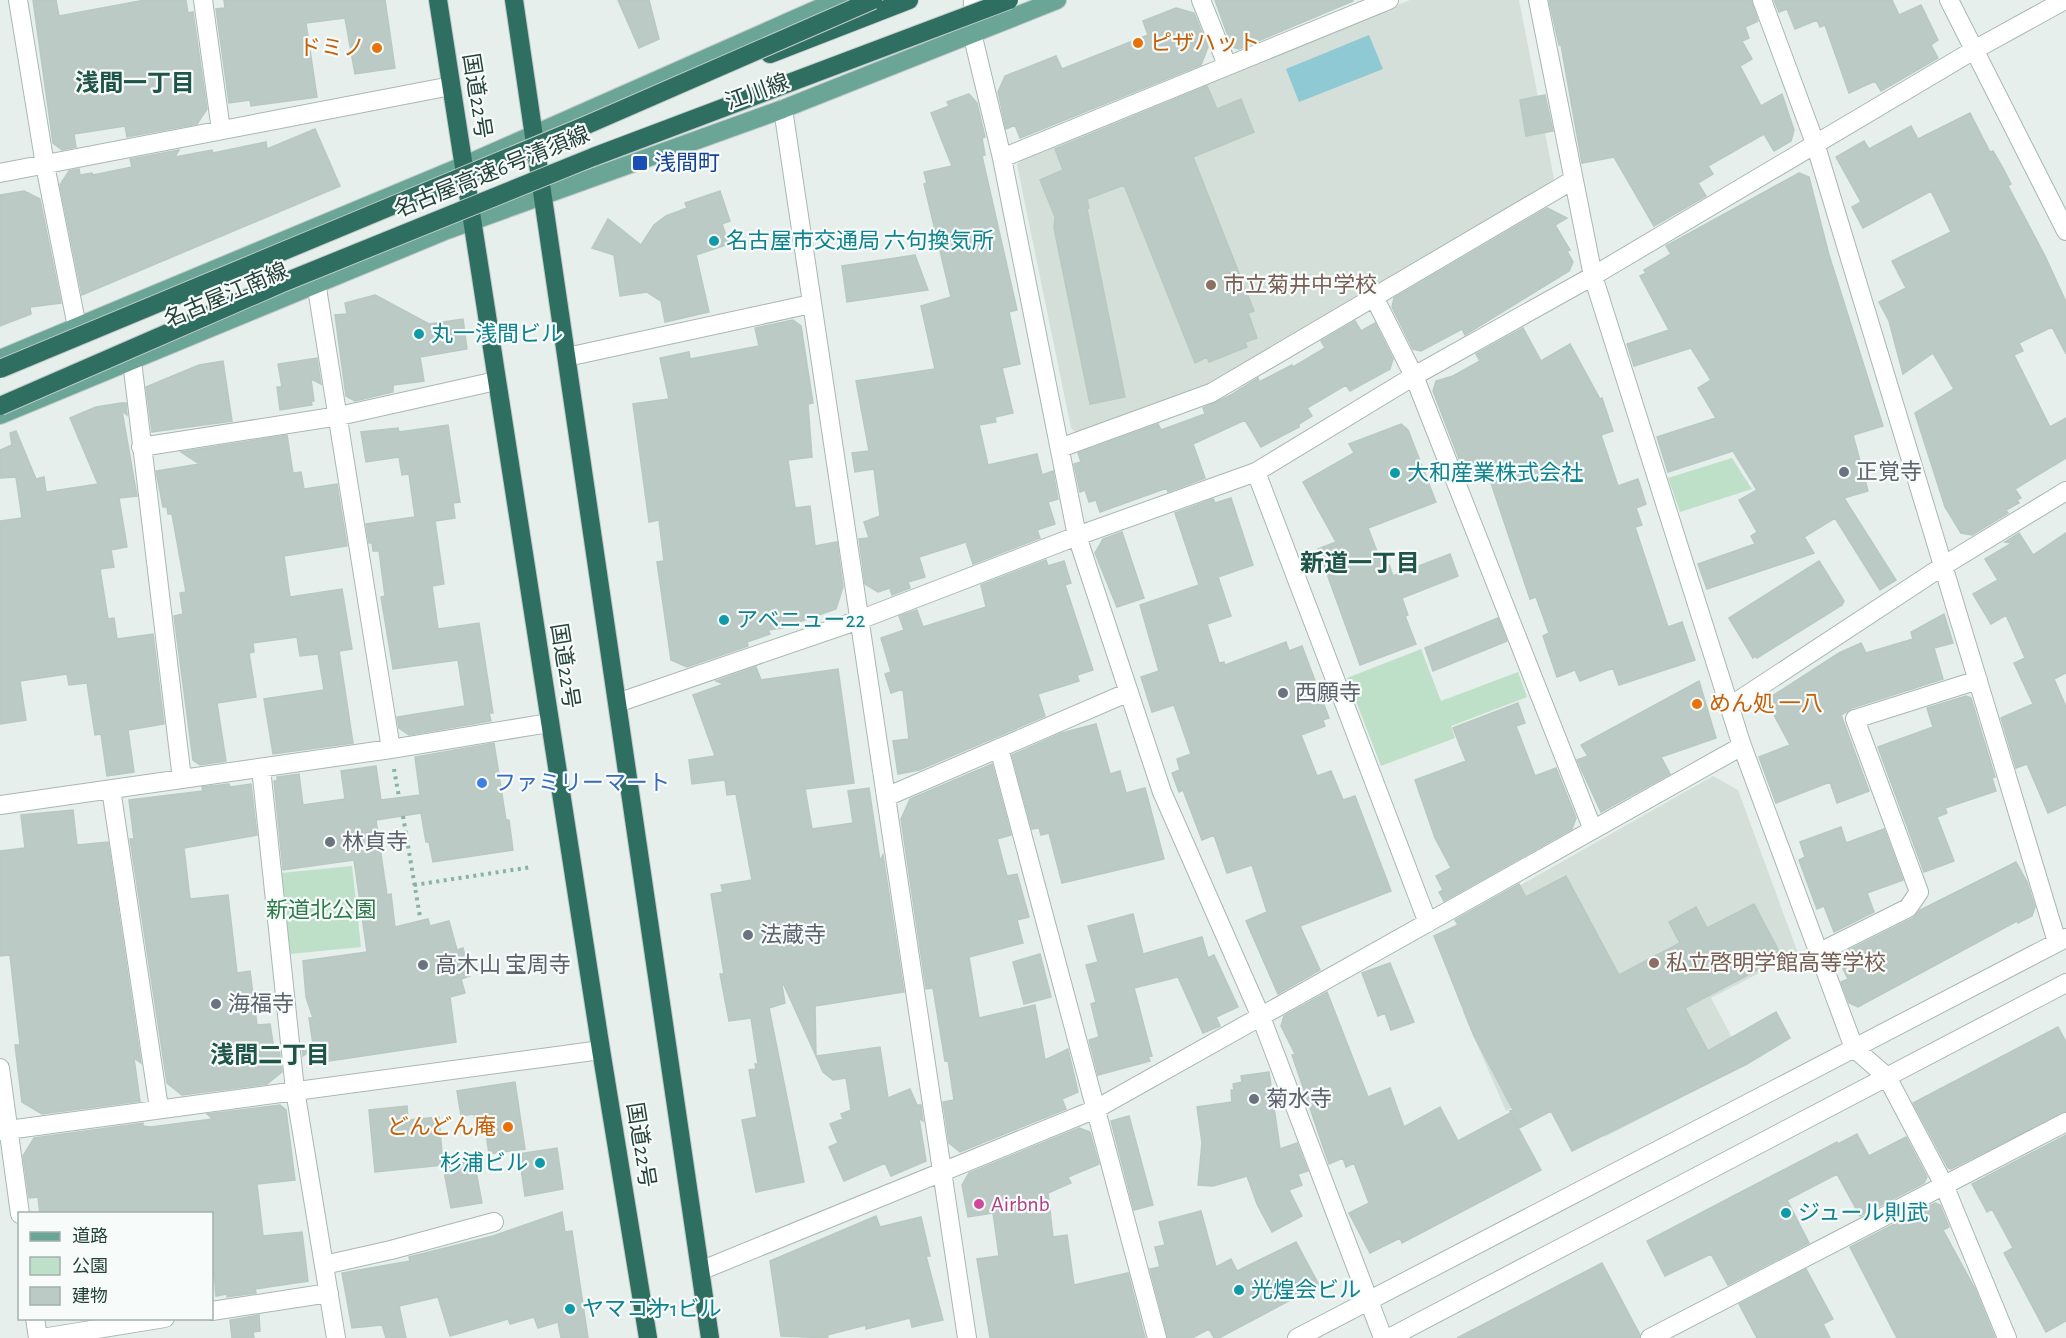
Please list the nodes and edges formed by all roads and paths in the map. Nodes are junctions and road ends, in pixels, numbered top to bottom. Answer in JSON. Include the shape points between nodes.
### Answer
{"nodes":[{"id":1,"x":18,"y":0,"type":"edge"},
{"id":2,"x":203,"y":0,"type":"edge"},
{"id":3,"x":438,"y":0,"type":"edge"},
{"id":4,"x":514,"y":0,"type":"edge"},
{"id":5,"x":838,"y":0,"type":"edge"},
{"id":6,"x":873,"y":0,"type":"edge"},
{"id":7,"x":909,"y":0,"type":"edge"},
{"id":8,"x":975,"y":0,"type":"edge"},
{"id":9,"x":1009,"y":0,"type":"edge"},
{"id":10,"x":1057,"y":0,"type":"edge"},
{"id":11,"x":1201,"y":0,"type":"edge"},
{"id":12,"x":1389,"y":0,"type":"edge"},
{"id":13,"x":1538,"y":0,"type":"edge"},
{"id":14,"x":1762,"y":0,"type":"edge"},
{"id":15,"x":1949,"y":0,"type":"edge"},
{"id":16,"x":2065,"y":0,"type":"edge"},
{"id":17,"x":972,"y":33,"type":"junction"},
{"id":18,"x":1974,"y":50,"type":"junction"},
{"id":19,"x":1227,"y":65,"type":"junction"},
{"id":20,"x":451,"y":86,"type":"junction"},
{"id":21,"x":783,"y":109,"type":"junction"},
{"id":22,"x":589,"y":124,"type":"junction"},
{"id":23,"x":222,"y":130,"type":"junction"},
{"id":24,"x":534,"y":133,"type":"junction"},
{"id":25,"x":1815,"y":143,"type":"junction"},
{"id":26,"x":592,"y":157,"type":"junction"},
{"id":27,"x":1002,"y":158,"type":"junction"},
{"id":28,"x":45,"y":165,"type":"junction"},
{"id":29,"x":465,"y":165,"type":"junction"},
{"id":30,"x":0,"y":173,"type":"edge"},
{"id":31,"x":1573,"y":180,"type":"junction"},
{"id":32,"x":542,"y":195,"type":"junction"},
{"id":33,"x":471,"y":220,"type":"junction"},
{"id":34,"x":2066,"y":231,"type":"edge"},
{"id":35,"x":1593,"y":276,"type":"junction"},
{"id":36,"x":316,"y":282,"type":"junction"},
{"id":37,"x":1374,"y":297,"type":"junction"},
{"id":38,"x":811,"y":304,"type":"junction"},
{"id":39,"x":77,"y":327,"type":"junction"},
{"id":40,"x":567,"y":357,"type":"junction"},
{"id":41,"x":0,"y":359,"type":"edge"},
{"id":42,"x":132,"y":361,"type":"junction"},
{"id":43,"x":0,"y":369,"type":"edge"},
{"id":44,"x":1414,"y":376,"type":"junction"},
{"id":45,"x":496,"y":381,"type":"junction"},
{"id":46,"x":0,"y":406,"type":"edge"},
{"id":47,"x":0,"y":415,"type":"edge"},
{"id":48,"x":339,"y":416,"type":"junction"},
{"id":49,"x":141,"y":447,"type":"junction"},
{"id":50,"x":1060,"y":448,"type":"junction"},
{"id":51,"x":1256,"y":472,"type":"junction"},
{"id":52,"x":2066,"y":491,"type":"edge"},
{"id":53,"x":1077,"y":536,"type":"junction"},
{"id":54,"x":1943,"y":566,"type":"junction"},
{"id":55,"x":860,"y":620,"type":"junction"},
{"id":56,"x":1978,"y":680,"type":"junction"},
{"id":57,"x":1129,"y":692,"type":"junction"},
{"id":58,"x":617,"y":703,"type":"junction"},
{"id":59,"x":1730,"y":706,"type":"junction"},
{"id":60,"x":549,"y":723,"type":"junction"},
{"id":61,"x":1742,"y":746,"type":"junction"},
{"id":62,"x":999,"y":748,"type":"junction"},
{"id":63,"x":391,"y":749,"type":"junction"},
{"id":64,"x":261,"y":768,"type":"junction"},
{"id":65,"x":182,"y":779,"type":"junction"},
{"id":66,"x":111,"y":789,"type":"junction"},
{"id":67,"x":399,"y":797,"type":"dead end"},
{"id":68,"x":886,"y":797,"type":"junction"},
{"id":69,"x":0,"y":805,"type":"edge"},
{"id":70,"x":403,"y":816,"type":"dead end"},
{"id":71,"x":1593,"y":830,"type":"junction"},
{"id":72,"x":532,"y":867,"type":"dead end"},
{"id":73,"x":414,"y":885,"type":"junction"},
{"id":74,"x":420,"y":917,"type":"dead end"},
{"id":75,"x":1428,"y":923,"type":"junction"},
{"id":76,"x":2062,"y":940,"type":"edge"},
{"id":77,"x":1818,"y":953,"type":"junction"},
{"id":78,"x":2066,"y":983,"type":"edge"},
{"id":79,"x":1262,"y":1017,"type":"junction"},
{"id":80,"x":1854,"y":1048,"type":"junction"},
{"id":81,"x":601,"y":1050,"type":"junction"},
{"id":82,"x":0,"y":1068,"type":"edge"},
{"id":83,"x":1887,"y":1077,"type":"junction"},
{"id":84,"x":296,"y":1090,"type":"junction"},
{"id":85,"x":159,"y":1108,"type":"junction"},
{"id":86,"x":1096,"y":1109,"type":"junction"},
{"id":87,"x":2066,"y":1122,"type":"edge"},
{"id":88,"x":4,"y":1130,"type":"edge"},
{"id":89,"x":942,"y":1172,"type":"junction"},
{"id":90,"x":1944,"y":1185,"type":"junction"},
{"id":91,"x":20,"y":1212,"type":"edge"},
{"id":92,"x":494,"y":1222,"type":"dead end"},
{"id":93,"x":324,"y":1265,"type":"junction"},
{"id":94,"x":700,"y":1271,"type":"junction"},
{"id":95,"x":329,"y":1293,"type":"junction"},
{"id":96,"x":1367,"y":1302,"type":"junction"},
{"id":97,"x":213,"y":1311,"type":"edge"},
{"id":98,"x":36,"y":1320,"type":"edge"},
{"id":99,"x":152,"y":1320,"type":"edge"},
{"id":100,"x":40,"y":1338,"type":"edge"},
{"id":101,"x":336,"y":1338,"type":"edge"},
{"id":102,"x":648,"y":1338,"type":"edge"},
{"id":103,"x":710,"y":1338,"type":"edge"},
{"id":104,"x":967,"y":1338,"type":"edge"},
{"id":105,"x":1157,"y":1338,"type":"edge"},
{"id":106,"x":1297,"y":1338,"type":"edge"},
{"id":107,"x":1383,"y":1338,"type":"edge"},
{"id":108,"x":1389,"y":1338,"type":"edge"},
{"id":109,"x":1650,"y":1338,"type":"edge"},
{"id":110,"x":2007,"y":1338,"type":"edge"}],
"edges":[{"from":1,"to":28,"type":"street"},
{"from":2,"to":23,"type":"street"},
{"from":3,"to":20,"type":"highway","name":"国道22号"},
{"from":4,"to":24,"type":"highway","name":"国道22号"},
{"from":5,"to":24,"type":"main road"},
{"from":6,"to":22,"type":"highway","name":"名古屋高速6号清須線","bridge":true},
{"from":7,"to":22,"type":"highway","bridge":true},
{"from":8,"to":17,"type":"street"},
{"from":8,"to":26,"type":"highway","bridge":true},
{"from":9,"to":26,"type":"highway","name":"名古屋高速6号清須線","bridge":true},
{"from":10,"to":17,"type":"main road","name":"江川線"},
{"from":11,"to":19,"type":"street"},
{"from":12,"to":19,"type":"street"},
{"from":13,"to":31,"type":"street"},
{"from":14,"to":25,"type":"street"},
{"from":15,"to":18,"type":"street"},
{"from":16,"to":18,"type":"street"},
{"from":17,"to":21,"type":"main road","name":"江川線"},
{"from":17,"to":27,"type":"street"},
{"from":18,"to":25,"type":"street"},
{"from":18,"to":34,"type":"street"},
{"from":19,"to":27,"type":"street"},
{"from":20,"to":23,"type":"street"},
{"from":20,"to":29,"type":"highway","name":"国道22号"},
{"from":21,"to":32,"type":"main road","name":"江川線"},
{"from":21,"to":38,"type":"street"},
{"from":22,"to":43,"type":"highway","name":"名古屋高速6号清須線","bridge":true},
{"from":23,"to":28,"type":"street"},
{"from":24,"to":29,"type":"main road"},
{"from":24,"to":32,"type":"highway","name":"国道22号"},
{"from":25,"to":35,"type":"street"},
{"from":25,"to":54,"type":"street"},
{"from":26,"to":46,"type":"highway","name":"名古屋高速6号清須線","bridge":true,"via":[[291,279]]},
{"from":27,"to":50,"type":"street"},
{"from":28,"to":30,"type":"street"},
{"from":28,"to":39,"type":"street"},
{"from":29,"to":33,"type":"highway","name":"国道22号"},
{"from":29,"to":39,"type":"main road","name":"名古屋江南線"},
{"from":31,"to":35,"type":"street"},
{"from":31,"to":37,"type":"street"},
{"from":32,"to":33,"type":"main road","name":"江川線"},
{"from":32,"to":40,"type":"highway","name":"国道22号"},
{"from":33,"to":36,"type":"main road","name":"名古屋江南線"},
{"from":33,"to":45,"type":"highway","name":"国道22号"},
{"from":35,"to":44,"type":"street"},
{"from":35,"to":59,"type":"street"},
{"from":36,"to":42,"type":"main road","name":"名古屋江南線"},
{"from":36,"to":48,"type":"street"},
{"from":37,"to":44,"type":"street"},
{"from":37,"to":50,"type":"street","via":[[1211,393]]},
{"from":38,"to":40,"type":"street"},
{"from":38,"to":55,"type":"street"},
{"from":39,"to":41,"type":"main road","name":"名古屋江南線"},
{"from":40,"to":58,"type":"highway","name":"国道22号"},
{"from":42,"to":47,"type":"main road","name":"名古屋江南線"},
{"from":42,"to":49,"type":"street"},
{"from":44,"to":51,"type":"street"},
{"from":44,"to":71,"type":"street"},
{"from":45,"to":48,"type":"street"},
{"from":45,"to":60,"type":"highway","name":"国道22号"},
{"from":48,"to":49,"type":"street"},
{"from":48,"to":63,"type":"street"},
{"from":49,"to":65,"type":"street"},
{"from":50,"to":53,"type":"street"},
{"from":51,"to":53,"type":"street"},
{"from":51,"to":75,"type":"street"},
{"from":52,"to":54,"type":"street"},
{"from":53,"to":55,"type":"street"},
{"from":53,"to":57,"type":"street"},
{"from":54,"to":56,"type":"street"},
{"from":54,"to":59,"type":"street"},
{"from":55,"to":58,"type":"street"},
{"from":55,"to":68,"type":"street"},
{"from":56,"to":76,"type":"street"},
{"from":56,"to":77,"type":"street","via":[[1855,719],[1919,892],[1908,909]]},
{"from":57,"to":62,"type":"street"},
{"from":57,"to":79,"type":"street","via":[[1162,792]]},
{"from":58,"to":94,"type":"highway","name":"国道22号"},
{"from":59,"to":61,"type":"street"},
{"from":60,"to":63,"type":"street"},
{"from":60,"to":81,"type":"highway","name":"国道22号"},
{"from":61,"to":71,"type":"street"},
{"from":61,"to":77,"type":"street"},
{"from":62,"to":68,"type":"street"},
{"from":62,"to":86,"type":"street"},
{"from":63,"to":64,"type":"street"},
{"from":63,"to":67,"type":"path"},
{"from":64,"to":65,"type":"street"},
{"from":64,"to":84,"type":"street"},
{"from":65,"to":66,"type":"street"},
{"from":66,"to":69,"type":"street"},
{"from":66,"to":85,"type":"street"},
{"from":68,"to":89,"type":"street"},
{"from":70,"to":73,"type":"path"},
{"from":71,"to":75,"type":"street"},
{"from":72,"to":73,"type":"path"},
{"from":73,"to":74,"type":"path"},
{"from":75,"to":79,"type":"street"},
{"from":76,"to":80,"type":"street"},
{"from":77,"to":80,"type":"street"},
{"from":78,"to":83,"type":"street"},
{"from":79,"to":86,"type":"street"},
{"from":79,"to":96,"type":"street"},
{"from":80,"to":83,"type":"street"},
{"from":80,"to":96,"type":"street"},
{"from":81,"to":84,"type":"street"},
{"from":81,"to":102,"type":"highway","name":"国道22号"},
{"from":82,"to":88,"type":"street"},
{"from":83,"to":90,"type":"street"},
{"from":83,"to":108,"type":"street"},
{"from":84,"to":85,"type":"street"},
{"from":84,"to":93,"type":"street"},
{"from":85,"to":88,"type":"street"},
{"from":86,"to":89,"type":"street"},
{"from":86,"to":105,"type":"street"},
{"from":87,"to":90,"type":"street"},
{"from":88,"to":91,"type":"street"},
{"from":89,"to":94,"type":"street"},
{"from":89,"to":104,"type":"street"},
{"from":90,"to":109,"type":"street"},
{"from":90,"to":110,"type":"street"},
{"from":92,"to":93,"type":"street"},
{"from":93,"to":95,"type":"street"},
{"from":94,"to":103,"type":"highway","name":"国道22号"},
{"from":95,"to":97,"type":"street"},
{"from":95,"to":101,"type":"street"},
{"from":96,"to":106,"type":"street"},
{"from":96,"to":107,"type":"street"},
{"from":98,"to":100,"type":"street"},
{"from":99,"to":100,"type":"street"}]}
